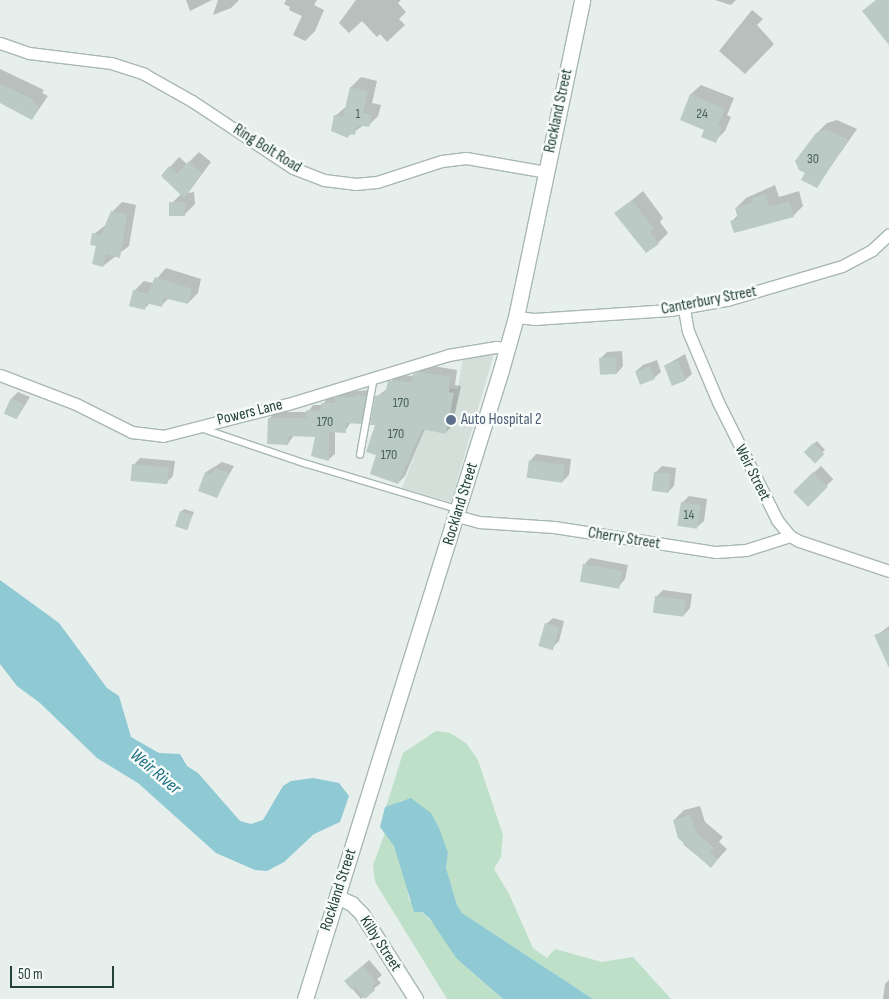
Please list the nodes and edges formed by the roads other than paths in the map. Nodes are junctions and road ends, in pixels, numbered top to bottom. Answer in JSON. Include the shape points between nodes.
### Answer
{"nodes":[{"id":1,"x":582,"y":0,"type":"edge"},
{"id":2,"x":0,"y":43,"type":"edge"},
{"id":3,"x":546,"y":172,"type":"junction"},
{"id":4,"x":889,"y":234,"type":"edge"},
{"id":5,"x":684,"y":309,"type":"junction"},
{"id":6,"x":516,"y":317,"type":"junction"},
{"id":7,"x":507,"y":348,"type":"junction"},
{"id":8,"x":0,"y":375,"type":"edge"},
{"id":9,"x":374,"y":376,"type":"junction"},
{"id":10,"x":199,"y":427,"type":"junction"},
{"id":11,"x":360,"y":455,"type":"dead end"},
{"id":12,"x":458,"y":513,"type":"junction"},
{"id":13,"x":790,"y":536,"type":"junction"},
{"id":14,"x":889,"y":571,"type":"edge"},
{"id":15,"x":337,"y":897,"type":"junction"},
{"id":16,"x":305,"y":999,"type":"edge"},
{"id":17,"x":416,"y":999,"type":"edge"}],
"edges":[{"from":1,"to":3,"type":"main road","name":"Rockland Street"},
{"from":2,"to":3,"type":"street","name":"Ring Bolt Road","via":[[29,53],[111,63],[144,74],[192,101],[293,168],[324,180],[372,182],[460,159]]},
{"from":3,"to":6,"type":"main road","name":"Rockland Street"},
{"from":4,"to":5,"type":"street","name":"Canterbury Street","via":[[863,256],[831,270]]},
{"from":5,"to":6,"type":"street","name":"Canterbury Street","via":[[579,317]]},
{"from":5,"to":13,"type":"street","name":"Weir Street","via":[[688,331],[737,442],[777,520]]},
{"from":6,"to":7,"type":"main road","name":"Rockland Street"},
{"from":7,"to":9,"type":"street","name":"Powers Lane","via":[[448,354]]},
{"from":7,"to":12,"type":"main road","name":"Rockland Street"},
{"from":8,"to":10,"type":"street","name":"Powers Lane","via":[[81,406],[96,417],[132,432],[163,436]]},
{"from":9,"to":10,"type":"street","name":"Powers Lane"},
{"from":9,"to":11,"type":"lane"},
{"from":10,"to":12,"type":"lane"},
{"from":12,"to":13,"type":"street","name":"Cherry Street","via":[[479,522],[554,527],[716,552],[754,549]]},
{"from":12,"to":15,"type":"main road","name":"Rockland Street"},
{"from":13,"to":14,"type":"street"},
{"from":15,"to":16,"type":"main road","name":"Rockland Street"},
{"from":15,"to":17,"type":"street","name":"Kilby Street","via":[[352,904],[362,914]]}]}
